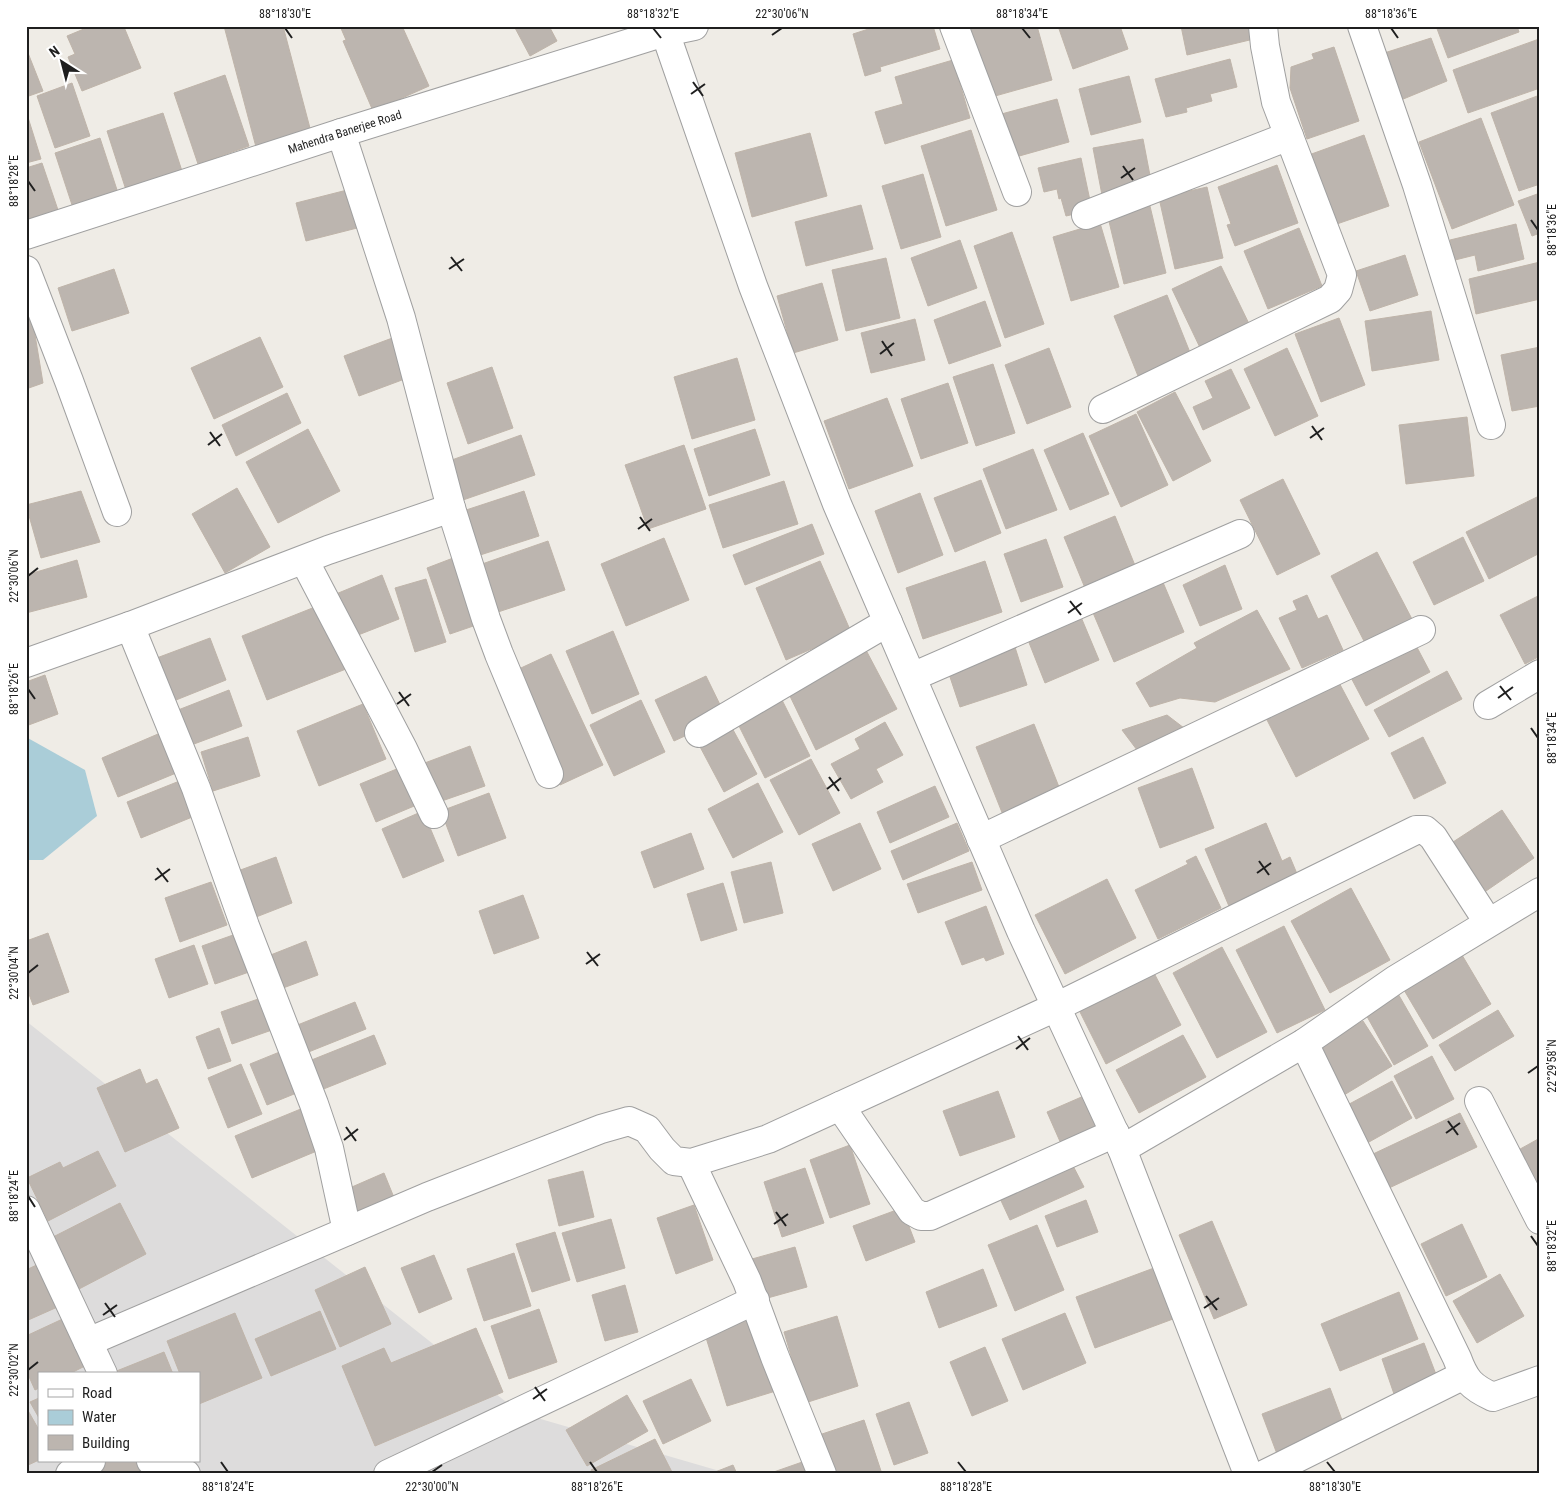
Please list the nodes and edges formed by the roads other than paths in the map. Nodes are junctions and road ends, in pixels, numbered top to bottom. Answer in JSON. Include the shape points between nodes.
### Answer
{"nodes":[{"id":1,"x":694,"y":26,"type":"edge"},
{"id":2,"x":954,"y":26,"type":"edge"},
{"id":3,"x":1263,"y":26,"type":"edge"},
{"id":4,"x":1362,"y":26,"type":"edge"},
{"id":5,"x":663,"y":29,"type":"edge"},
{"id":6,"x":341,"y":133,"type":"junction"},
{"id":7,"x":1288,"y":136,"type":"junction"},
{"id":8,"x":1017,"y":192,"type":"dead end"},
{"id":9,"x":1086,"y":216,"type":"dead end"},
{"id":10,"x":26,"y":235,"type":"edge"},
{"id":11,"x":26,"y":270,"type":"edge"},
{"id":12,"x":1103,"y":409,"type":"dead end"},
{"id":13,"x":1491,"y":425,"type":"dead end"},
{"id":14,"x":451,"y":508,"type":"junction"},
{"id":15,"x":117,"y":512,"type":"dead end"},
{"id":16,"x":1240,"y":534,"type":"dead end"},
{"id":17,"x":304,"y":560,"type":"junction"},
{"id":18,"x":888,"y":622,"type":"junction"},
{"id":19,"x":130,"y":626,"type":"junction"},
{"id":20,"x":1421,"y":630,"type":"dead end"},
{"id":21,"x":26,"y":664,"type":"edge"},
{"id":22,"x":1540,"y":674,"type":"edge"},
{"id":23,"x":912,"y":677,"type":"junction"},
{"id":24,"x":1488,"y":705,"type":"dead end"},
{"id":25,"x":699,"y":733,"type":"dead end"},
{"id":26,"x":550,"y":774,"type":"dead end"},
{"id":27,"x":434,"y":814,"type":"dead end"},
{"id":28,"x":981,"y":838,"type":"junction"},
{"id":29,"x":1540,"y":892,"type":"edge"},
{"id":30,"x":1488,"y":922,"type":"junction"},
{"id":31,"x":1056,"y":1007,"type":"junction"},
{"id":32,"x":1304,"y":1043,"type":"junction"},
{"id":33,"x":1479,"y":1101,"type":"dead end"},
{"id":34,"x":840,"y":1106,"type":"junction"},
{"id":35,"x":1119,"y":1141,"type":"junction"},
{"id":36,"x":691,"y":1163,"type":"junction"},
{"id":37,"x":26,"y":1210,"type":"edge"},
{"id":38,"x":1540,"y":1220,"type":"edge"},
{"id":39,"x":347,"y":1231,"type":"junction"},
{"id":40,"x":754,"y":1300,"type":"junction"},
{"id":41,"x":88,"y":1342,"type":"junction"},
{"id":42,"x":101,"y":1372,"type":"edge"},
{"id":43,"x":1464,"y":1375,"type":"junction"},
{"id":44,"x":1540,"y":1380,"type":"edge"},
{"id":45,"x":88,"y":1462,"type":"edge"},
{"id":46,"x":155,"y":1462,"type":"edge"},
{"id":47,"x":70,"y":1474,"type":"edge"},
{"id":48,"x":186,"y":1474,"type":"edge"},
{"id":49,"x":388,"y":1474,"type":"edge"},
{"id":50,"x":822,"y":1474,"type":"edge"},
{"id":51,"x":1248,"y":1474,"type":"edge"},
{"id":52,"x":1265,"y":1474,"type":"edge"}],
"edges":[{"from":1,"to":5,"type":"street","name":"Mahendra Banerjee Road"},
{"from":2,"to":8,"type":"street"},
{"from":3,"to":7,"type":"street","via":[[1276,102]]},
{"from":4,"to":13,"type":"street","via":[[1417,185]]},
{"from":5,"to":6,"type":"street","name":"Mahendra Banerjee Road"},
{"from":5,"to":18,"type":"street","via":[[753,286]]},
{"from":6,"to":10,"type":"street","name":"Mahendra Banerjee Road"},
{"from":6,"to":14,"type":"street","via":[[400,318]]},
{"from":7,"to":9,"type":"street"},
{"from":7,"to":12,"type":"street","via":[[1342,276],[1338,290],[1330,299]]},
{"from":11,"to":15,"type":"street"},
{"from":14,"to":17,"type":"street"},
{"from":14,"to":26,"type":"street","via":[[492,637]]},
{"from":16,"to":23,"type":"street"},
{"from":17,"to":19,"type":"street"},
{"from":17,"to":27,"type":"street"},
{"from":18,"to":23,"type":"street"},
{"from":18,"to":25,"type":"street"},
{"from":19,"to":21,"type":"street"},
{"from":19,"to":39,"type":"street","via":[[196,788],[314,1104],[329,1148]]},
{"from":20,"to":28,"type":"street"},
{"from":22,"to":24,"type":"street"},
{"from":23,"to":28,"type":"street"},
{"from":28,"to":31,"type":"street"},
{"from":29,"to":30,"type":"street"},
{"from":30,"to":31,"type":"street","via":[[1433,837],[1425,830],[1416,830]]},
{"from":30,"to":32,"type":"street","via":[[1394,980]]},
{"from":31,"to":34,"type":"street"},
{"from":31,"to":35,"type":"street"},
{"from":32,"to":35,"type":"street"},
{"from":32,"to":43,"type":"street"},
{"from":33,"to":38,"type":"street"},
{"from":34,"to":35,"type":"street","via":[[912,1211],[921,1216],[930,1216]]},
{"from":34,"to":36,"type":"street","via":[[768,1139]]},
{"from":35,"to":51,"type":"street"},
{"from":36,"to":39,"type":"street","via":[[674,1161],[647,1129],[629,1121],[427,1196]]},
{"from":36,"to":40,"type":"street"},
{"from":37,"to":41,"type":"street"},
{"from":39,"to":41,"type":"street"},
{"from":40,"to":49,"type":"street"},
{"from":40,"to":50,"type":"street"},
{"from":41,"to":42,"type":"street"},
{"from":43,"to":44,"type":"street","via":[[1475,1389],[1493,1397]]},
{"from":43,"to":52,"type":"street"},
{"from":45,"to":47,"type":"street"},
{"from":46,"to":48,"type":"street"}]}
